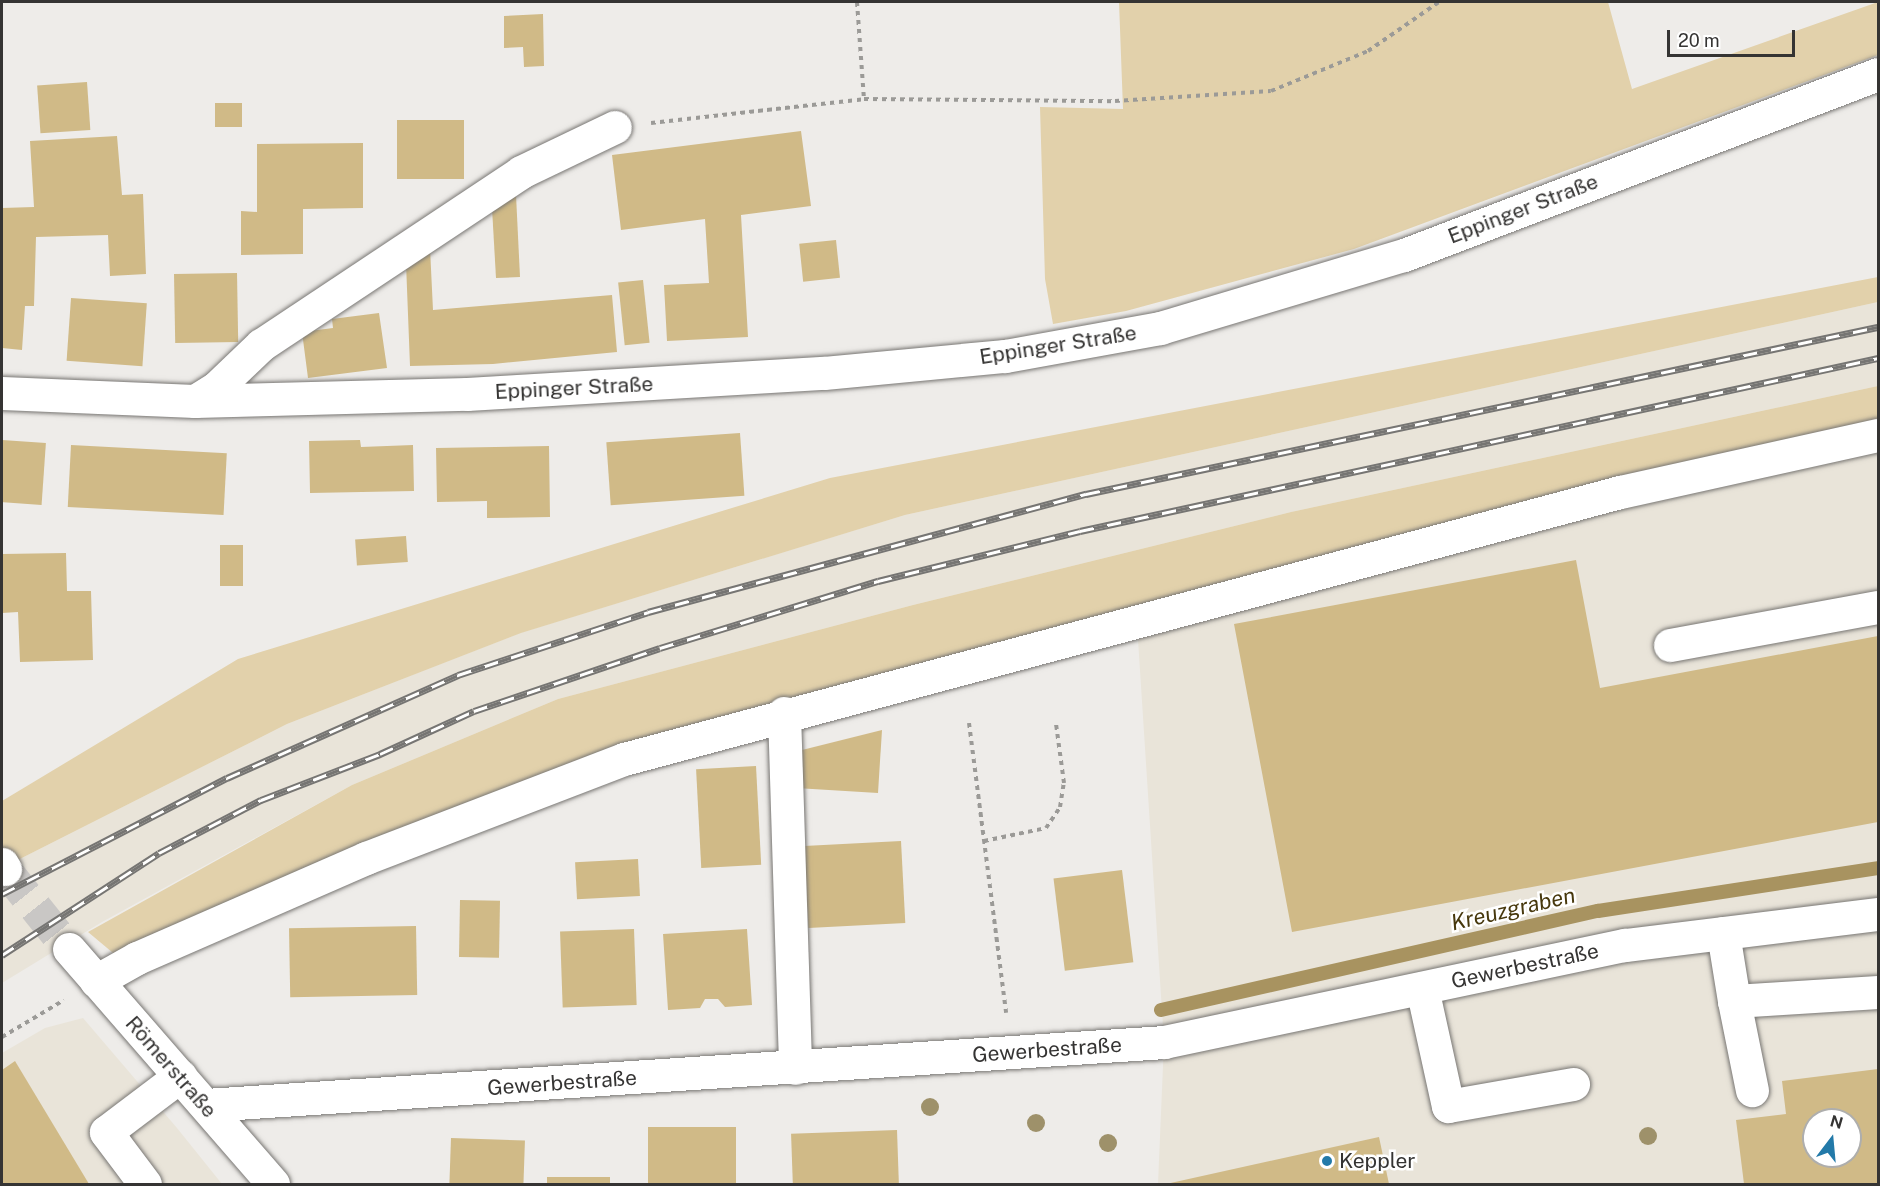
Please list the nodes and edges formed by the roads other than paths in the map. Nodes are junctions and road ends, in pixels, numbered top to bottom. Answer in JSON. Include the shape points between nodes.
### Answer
{"nodes":[{"id":1,"x":1878,"y":74,"type":"edge"},
{"id":2,"x":615,"y":127,"type":"road end"},
{"id":3,"x":2,"y":393,"type":"edge"},
{"id":4,"x":195,"y":401,"type":"junction"},
{"id":5,"x":1878,"y":435,"type":"edge"},
{"id":6,"x":1878,"y":607,"type":"edge"},
{"id":7,"x":1670,"y":645,"type":"dead end"},
{"id":8,"x":784,"y":713,"type":"junction"},
{"id":9,"x":1878,"y":914,"type":"edge"},
{"id":10,"x":1723,"y":933,"type":"junction"},
{"id":11,"x":69,"y":949,"type":"tunnel mouth"},
{"id":12,"x":96,"y":981,"type":"junction"},
{"id":13,"x":1422,"y":988,"type":"junction"},
{"id":14,"x":1878,"y":992,"type":"edge"},
{"id":15,"x":1734,"y":1001,"type":"junction"},
{"id":16,"x":795,"y":1068,"type":"junction"},
{"id":17,"x":180,"y":1076,"type":"junction"},
{"id":18,"x":1573,"y":1084,"type":"dead end"},
{"id":19,"x":1752,"y":1090,"type":"dead end"},
{"id":20,"x":206,"y":1105,"type":"junction"},
{"id":21,"x":145,"y":1185,"type":"edge"},
{"id":22,"x":273,"y":1185,"type":"edge"}],
"edges":[{"from":1,"to":4,"type":"street","name":"Eppinger Straße","via":[[1404,255],[1160,328],[1005,356],[824,373],[467,394]]},
{"from":2,"to":4,"type":"street","via":[[521,172],[261,345],[217,387]]},
{"from":3,"to":4,"type":"street","name":"Eppinger Straße"},
{"from":5,"to":8,"type":"street","via":[[1620,492]]},
{"from":6,"to":7,"type":"street"},
{"from":8,"to":12,"type":"street","via":[[624,759],[366,858],[137,958]]},
{"from":8,"to":16,"type":"street"},
{"from":9,"to":10,"type":"street","name":"Gewerbestraße"},
{"from":10,"to":13,"type":"street","name":"Gewerbestraße","via":[[1625,945]]},
{"from":10,"to":15,"type":"street"},
{"from":11,"to":12,"type":"street","name":"Römerstraße"},
{"from":12,"to":17,"type":"street","name":"Römerstraße"},
{"from":13,"to":16,"type":"street","name":"Gewerbestraße","via":[[1164,1042]]},
{"from":13,"to":18,"type":"street","via":[[1448,1106]]},
{"from":14,"to":15,"type":"street"},
{"from":15,"to":19,"type":"street"},
{"from":16,"to":20,"type":"street","name":"Gewerbestraße"},
{"from":17,"to":20,"type":"street","name":"Römerstraße"},
{"from":17,"to":21,"type":"street","via":[[106,1132]]},
{"from":20,"to":22,"type":"street","name":"Römerstraße"}]}
